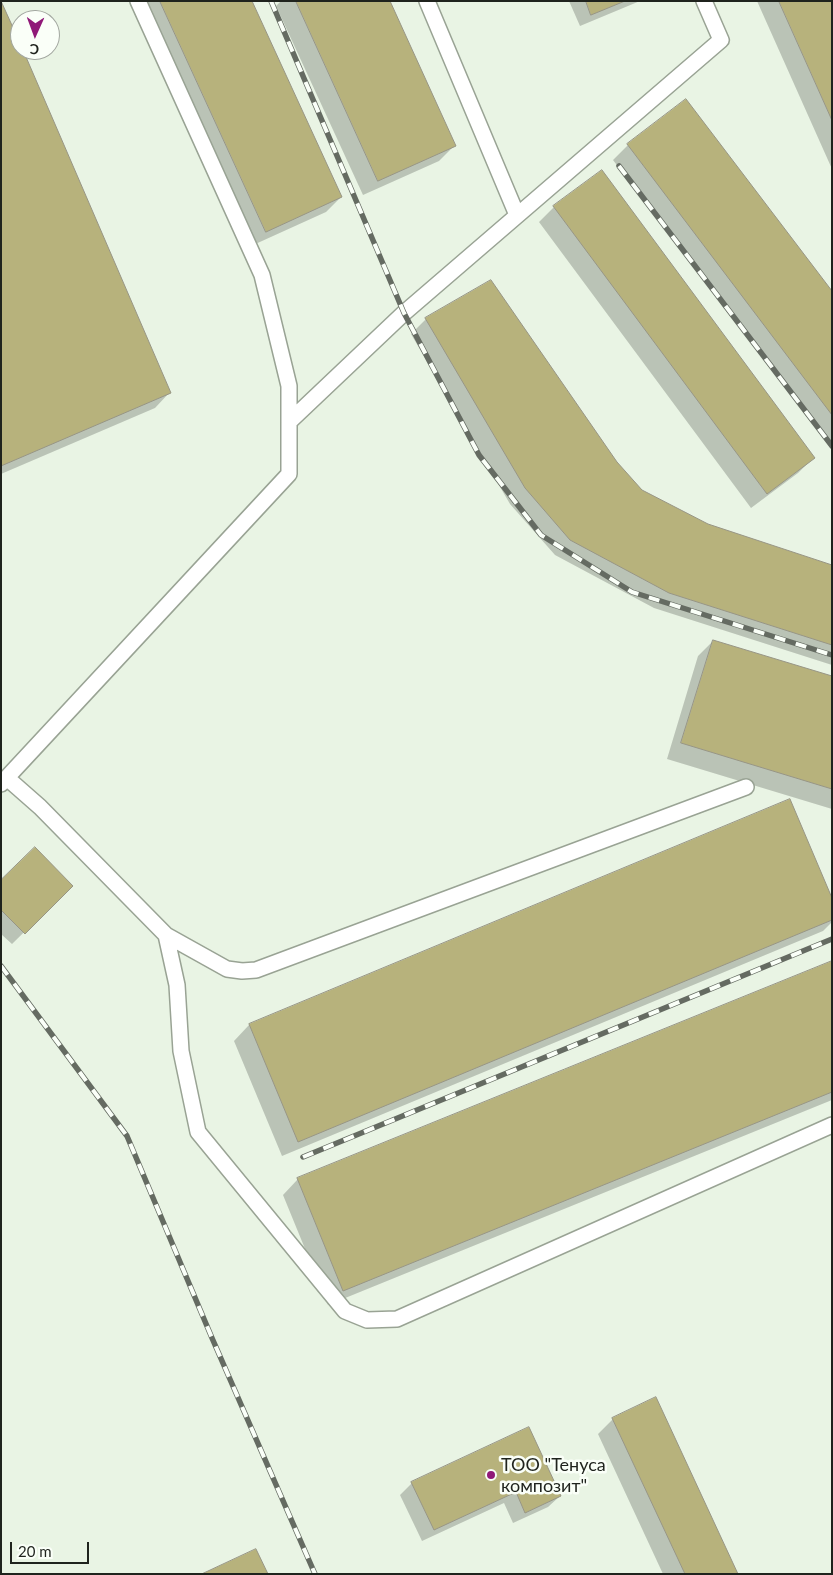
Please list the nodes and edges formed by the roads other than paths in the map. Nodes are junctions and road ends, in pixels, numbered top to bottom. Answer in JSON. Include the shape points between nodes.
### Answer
{"nodes":[{"id":1,"x":138,"y":1,"type":"edge"},
{"id":2,"x":427,"y":1,"type":"edge"},
{"id":3,"x":704,"y":1,"type":"edge"},
{"id":4,"x":517,"y":215,"type":"junction"},
{"id":5,"x":289,"y":422,"type":"junction"},
{"id":6,"x":4,"y":781,"type":"edge"},
{"id":7,"x":746,"y":787,"type":"dead end"},
{"id":8,"x":166,"y":935,"type":"junction"},
{"id":9,"x":832,"y":1125,"type":"edge"}],
"edges":[{"from":1,"to":5,"type":"lane","via":[[262,275],[289,386]]},
{"from":2,"to":4,"type":"lane"},
{"from":3,"to":4,"type":"lane","via":[[721,40]]},
{"from":4,"to":5,"type":"lane","via":[[404,313]]},
{"from":5,"to":6,"type":"lane","via":[[289,474]]},
{"from":6,"to":8,"type":"lane","via":[[40,808]]},
{"from":7,"to":8,"type":"lane","via":[[256,970],[227,969]]},
{"from":8,"to":9,"type":"lane","via":[[178,985],[181,1051],[198,1132],[345,1311],[367,1320],[396,1319]]}]}
